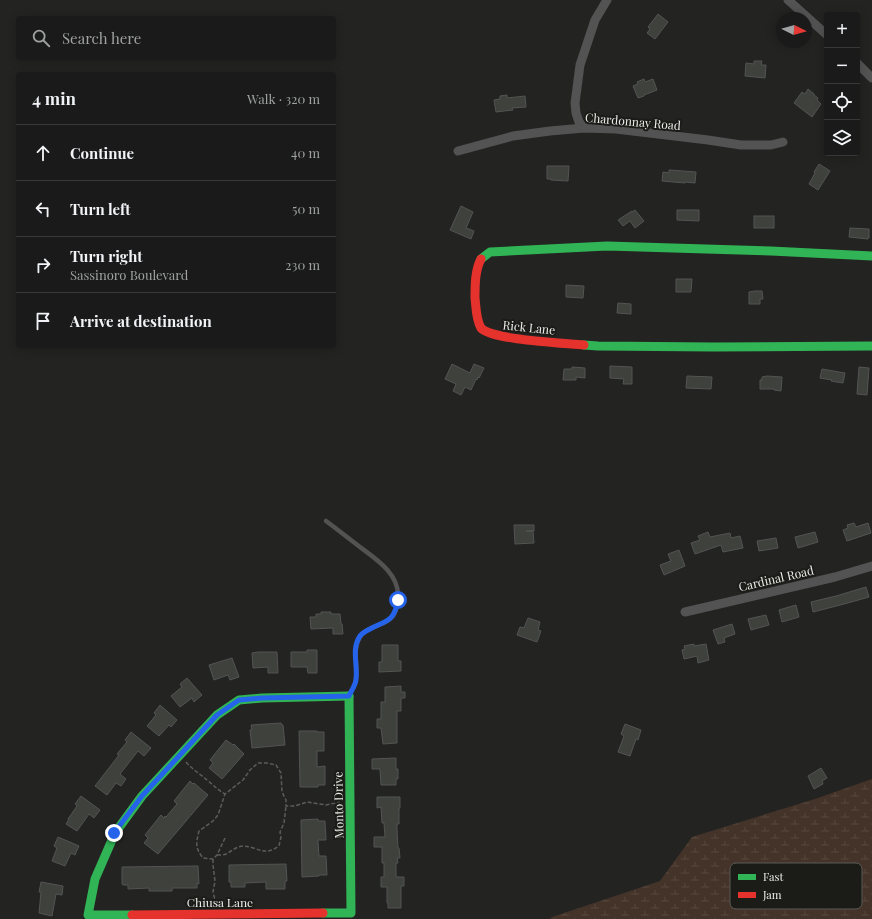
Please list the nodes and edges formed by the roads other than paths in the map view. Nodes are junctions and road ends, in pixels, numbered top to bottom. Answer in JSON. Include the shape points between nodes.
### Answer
{"nodes":[{"id":1,"x":607,"y":0,"type":"edge"},
{"id":2,"x":788,"y":0,"type":"edge"},
{"id":3,"x":824,"y":32,"type":"edge"},
{"id":4,"x":860,"y":66,"type":"edge"},
{"id":5,"x":872,"y":78,"type":"edge"},
{"id":6,"x":584,"y":128,"type":"junction"},
{"id":7,"x":783,"y":142,"type":"dead end"},
{"id":8,"x":458,"y":150,"type":"dead end"},
{"id":9,"x":872,"y":256,"type":"edge"},
{"id":10,"x":872,"y":346,"type":"edge"},
{"id":11,"x":326,"y":521,"type":"dead end"},
{"id":12,"x":872,"y":566,"type":"edge"},
{"id":13,"x":685,"y":612,"type":"dead end"},
{"id":14,"x":349,"y":696,"type":"junction"},
{"id":15,"x":351,"y":913,"type":"joint"},
{"id":16,"x":88,"y":918,"type":"edge"}],
"edges":[{"from":1,"to":6,"type":"street","via":[[595,20],[580,65],[575,103],[579,122]]},
{"from":2,"to":3,"type":"street"},
{"from":4,"to":5,"type":"street"},
{"from":6,"to":7,"type":"street","name":"Chardonnay Road","via":[[624,130],[741,145],[771,145]]},
{"from":6,"to":8,"type":"street","name":"Chardonnay Road","via":[[513,136]]},
{"from":9,"to":10,"type":"street","name":"Rick Lane","via":[[607,246],[490,252],[480,260],[475,282],[477,316],[481,327],[496,335],[510,338],[606,346]]},
{"from":11,"to":14,"type":"lane","via":[[390,573],[398,592],[397,608],[392,618],[364,632],[360,637],[356,648],[356,680]]},
{"from":12,"to":13,"type":"street","name":"Cardinal Road"},
{"from":14,"to":15,"type":"street","name":"Monto Drive"},
{"from":14,"to":16,"type":"street","via":[[239,700],[217,715],[142,796],[114,833],[95,879]]},
{"from":15,"to":16,"type":"street","name":"Chiusa Lane"}]}
